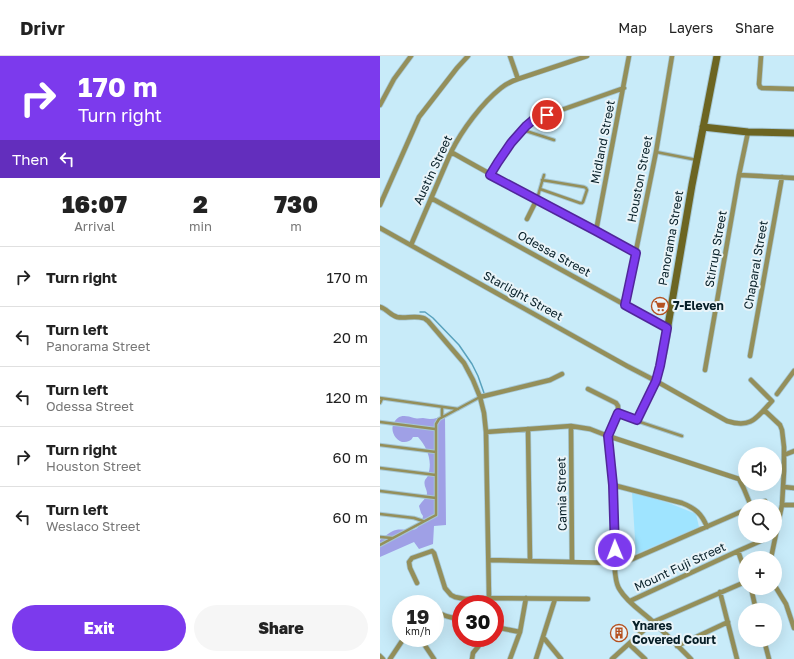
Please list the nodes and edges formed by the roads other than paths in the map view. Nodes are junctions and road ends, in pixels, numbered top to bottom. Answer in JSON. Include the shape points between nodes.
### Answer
{"nodes":[{"id":1,"x":411,"y":56,"type":"edge"},
{"id":2,"x":468,"y":56,"type":"edge"},
{"id":3,"x":510,"y":56,"type":"edge"},
{"id":4,"x":587,"y":56,"type":"edge"},
{"id":5,"x":629,"y":56,"type":"edge"},
{"id":6,"x":672,"y":56,"type":"edge"},
{"id":7,"x":717,"y":56,"type":"edge"},
{"id":8,"x":761,"y":56,"type":"edge"},
{"id":9,"x":518,"y":79,"type":"junction"},
{"id":10,"x":624,"y":88,"type":"junction"},
{"id":11,"x":794,"y":89,"type":"edge"},
{"id":12,"x":380,"y":105,"type":"edge"},
{"id":13,"x":703,"y":127,"type":"junction"},
{"id":14,"x":522,"y":130,"type":"junction"},
{"id":15,"x":748,"y":132,"type":"junction"},
{"id":16,"x":794,"y":133,"type":"edge"},
{"id":17,"x":554,"y":140,"type":"dead end"},
{"id":18,"x":451,"y":152,"type":"junction"},
{"id":19,"x":656,"y":152,"type":"junction"},
{"id":20,"x":697,"y":160,"type":"junction"},
{"id":21,"x":739,"y":174,"type":"junction"},
{"id":22,"x":490,"y":175,"type":"junction"},
{"id":23,"x":544,"y":175,"type":"dead end"},
{"id":24,"x":782,"y":177,"type":"junction"},
{"id":25,"x":794,"y":178,"type":"edge"},
{"id":26,"x":542,"y":180,"type":"junction"},
{"id":27,"x":540,"y":188,"type":"junction"},
{"id":28,"x":431,"y":198,"type":"junction"},
{"id":29,"x":536,"y":199,"type":"junction"},
{"id":30,"x":380,"y":205,"type":"edge"},
{"id":31,"x":527,"y":219,"type":"dead end"},
{"id":32,"x":380,"y":228,"type":"edge"},
{"id":33,"x":596,"y":231,"type":"junction"},
{"id":34,"x":411,"y":245,"type":"junction"},
{"id":35,"x":636,"y":253,"type":"junction"},
{"id":36,"x":625,"y":305,"type":"junction"},
{"id":37,"x":380,"y":307,"type":"edge"},
{"id":38,"x":667,"y":328,"type":"junction"},
{"id":39,"x":750,"y":356,"type":"dead end"},
{"id":40,"x":705,"y":370,"type":"dead end"},
{"id":41,"x":794,"y":372,"type":"edge"},
{"id":42,"x":562,"y":374,"type":"dead end"},
{"id":43,"x":751,"y":380,"type":"dead end"},
{"id":44,"x":656,"y":381,"type":"junction"},
{"id":45,"x":588,"y":389,"type":"dead end"},
{"id":46,"x":777,"y":394,"type":"dead end"},
{"id":47,"x":480,"y":397,"type":"junction"},
{"id":48,"x":381,"y":399,"type":"edge"},
{"id":49,"x":380,"y":403,"type":"edge"},
{"id":50,"x":442,"y":407,"type":"junction"},
{"id":51,"x":458,"y":409,"type":"junction"},
{"id":52,"x":764,"y":410,"type":"junction"},
{"id":53,"x":618,"y":413,"type":"junction"},
{"id":54,"x":442,"y":417,"type":"junction"},
{"id":55,"x":637,"y":420,"type":"junction"},
{"id":56,"x":380,"y":422,"type":"edge"},
{"id":57,"x":571,"y":426,"type":"junction"},
{"id":58,"x":435,"y":429,"type":"junction"},
{"id":59,"x":528,"y":429,"type":"junction"},
{"id":60,"x":486,"y":432,"type":"junction"},
{"id":61,"x":608,"y":436,"type":"junction"},
{"id":62,"x":682,"y":436,"type":"dead end"},
{"id":63,"x":380,"y":445,"type":"edge"},
{"id":64,"x":794,"y":451,"type":"edge"},
{"id":65,"x":436,"y":452,"type":"junction"},
{"id":66,"x":784,"y":455,"type":"junction"},
{"id":67,"x":380,"y":468,"type":"edge"},
{"id":68,"x":436,"y":475,"type":"junction"},
{"id":69,"x":613,"y":485,"type":"junction"},
{"id":70,"x":784,"y":487,"type":"junction"},
{"id":71,"x":794,"y":488,"type":"edge"},
{"id":72,"x":380,"y":491,"type":"edge"},
{"id":73,"x":436,"y":498,"type":"junction"},
{"id":74,"x":749,"y":499,"type":"edge"},
{"id":75,"x":782,"y":505,"type":"joint"},
{"id":76,"x":794,"y":505,"type":"edge"},
{"id":77,"x":738,"y":513,"type":"edge"},
{"id":78,"x":380,"y":514,"type":"edge"},
{"id":79,"x":424,"y":522,"type":"junction"},
{"id":80,"x":707,"y":527,"type":"junction"},
{"id":81,"x":380,"y":536,"type":"edge"},
{"id":82,"x":393,"y":538,"type":"junction"},
{"id":83,"x":756,"y":543,"type":"edge"},
{"id":84,"x":380,"y":545,"type":"edge"},
{"id":85,"x":738,"y":551,"type":"joint"},
{"id":86,"x":489,"y":560,"type":"junction"},
{"id":87,"x":530,"y":560,"type":"junction"},
{"id":88,"x":572,"y":562,"type":"junction"},
{"id":89,"x":615,"y":563,"type":"junction"},
{"id":90,"x":416,"y":583,"type":"dead end"},
{"id":91,"x":738,"y":585,"type":"edge"},
{"id":92,"x":720,"y":592,"type":"junction"},
{"id":93,"x":490,"y":595,"type":"edge"},
{"id":94,"x":780,"y":595,"type":"edge"},
{"id":95,"x":452,"y":596,"type":"edge"},
{"id":96,"x":504,"y":598,"type":"edge"},
{"id":97,"x":526,"y":598,"type":"junction"},
{"id":98,"x":555,"y":598,"type":"junction"},
{"id":99,"x":588,"y":599,"type":"dead end"},
{"id":100,"x":630,"y":602,"type":"junction"},
{"id":101,"x":653,"y":622,"type":"junction"},
{"id":102,"x":728,"y":622,"type":"junction"},
{"id":103,"x":794,"y":628,"type":"edge"},
{"id":104,"x":504,"y":629,"type":"edge"},
{"id":105,"x":520,"y":632,"type":"junction"},
{"id":106,"x":543,"y":637,"type":"junction"},
{"id":107,"x":629,"y":644,"type":"junction"},
{"id":108,"x":677,"y":646,"type":"junction"},
{"id":109,"x":398,"y":647,"type":"edge"},
{"id":110,"x":426,"y":647,"type":"edge"},
{"id":111,"x":477,"y":647,"type":"edge"},
{"id":112,"x":765,"y":647,"type":"edge"},
{"id":113,"x":380,"y":656,"type":"edge"},
{"id":114,"x":383,"y":659,"type":"edge"},
{"id":115,"x":390,"y":659,"type":"edge"},
{"id":116,"x":434,"y":659,"type":"edge"},
{"id":117,"x":472,"y":659,"type":"edge"},
{"id":118,"x":510,"y":659,"type":"edge"},
{"id":119,"x":536,"y":659,"type":"edge"},
{"id":120,"x":561,"y":659,"type":"edge"},
{"id":121,"x":612,"y":659,"type":"edge"},
{"id":122,"x":645,"y":659,"type":"edge"},
{"id":123,"x":691,"y":659,"type":"edge"},
{"id":124,"x":737,"y":659,"type":"edge"},
{"id":125,"x":768,"y":659,"type":"edge"}],
"edges":[{"from":1,"to":12,"type":"street","via":[[394,79]]},
{"from":2,"to":30,"type":"street","via":[[419,117]]},
{"from":3,"to":9,"type":"street"},
{"from":4,"to":9,"type":"street","name":"Austin Street"},
{"from":5,"to":10,"type":"street","name":"Midland Street"},
{"from":6,"to":19,"type":"street","name":"Houston Street"},
{"from":7,"to":13,"type":"street","name":"Panorama Street"},
{"from":8,"to":11,"type":"street","via":[[760,87]]},
{"from":9,"to":18,"type":"street","name":"Austin Street","via":[[501,88],[486,103],[461,134]]},
{"from":10,"to":14,"type":"street","via":[[532,121]]},
{"from":10,"to":33,"type":"street","name":"Midland Street"},
{"from":13,"to":15,"type":"street"},
{"from":13,"to":20,"type":"street","name":"Panorama Street"},
{"from":14,"to":17,"type":"lane"},
{"from":14,"to":22,"type":"street"},
{"from":15,"to":16,"type":"street"},
{"from":15,"to":21,"type":"street","name":"Stirrup Street"},
{"from":18,"to":22,"type":"street"},
{"from":18,"to":28,"type":"street","name":"Austin Street"},
{"from":19,"to":20,"type":"lane"},
{"from":19,"to":35,"type":"street","name":"Houston Street"},
{"from":20,"to":38,"type":"street","name":"Panorama Street"},
{"from":21,"to":24,"type":"street"},
{"from":21,"to":40,"type":"street","name":"Stirrup Street"},
{"from":22,"to":29,"type":"street"},
{"from":23,"to":26,"type":"lane"},
{"from":24,"to":25,"type":"street"},
{"from":24,"to":39,"type":"street","name":"Chaparal Street"},
{"from":26,"to":27,"type":"lane"},
{"from":26,"to":27,"type":"lane","via":[[584,187],[587,190],[580,203]]},
{"from":27,"to":29,"type":"lane"},
{"from":28,"to":34,"type":"street","name":"Austin Street"},
{"from":28,"to":36,"type":"street","name":"Odessa Street"},
{"from":29,"to":31,"type":"street"},
{"from":29,"to":33,"type":"street"},
{"from":32,"to":34,"type":"street","name":"Starlight Street"},
{"from":33,"to":35,"type":"street"},
{"from":34,"to":44,"type":"street","name":"Starlight Street"},
{"from":35,"to":36,"type":"street","name":"Houston Street"},
{"from":36,"to":38,"type":"street","name":"Odessa Street"},
{"from":37,"to":47,"type":"street","via":[[399,318],[422,318],[428,321],[464,364]]},
{"from":38,"to":44,"type":"street","name":"Panorama Street"},
{"from":41,"to":46,"type":"street"},
{"from":42,"to":47,"type":"street","via":[[550,380]]},
{"from":43,"to":52,"type":"street","via":[[772,400]]},
{"from":44,"to":52,"type":"street","name":"Starlight Street","via":[[732,423],[746,424]]},
{"from":44,"to":55,"type":"street","name":"Panorama Street"},
{"from":45,"to":53,"type":"street","via":[[616,403]]},
{"from":47,"to":51,"type":"lane"},
{"from":47,"to":60,"type":"street"},
{"from":48,"to":49,"type":"lane"},
{"from":48,"to":50,"type":"lane"},
{"from":50,"to":51,"type":"lane"},
{"from":50,"to":54,"type":"lane"},
{"from":51,"to":54,"type":"lane"},
{"from":52,"to":66,"type":"street","via":[[782,430]]},
{"from":53,"to":55,"type":"street"},
{"from":53,"to":61,"type":"street"},
{"from":54,"to":58,"type":"lane"},
{"from":55,"to":62,"type":"lane"},
{"from":56,"to":58,"type":"lane"},
{"from":57,"to":59,"type":"street"},
{"from":57,"to":61,"type":"street","via":[[590,429]]},
{"from":57,"to":88,"type":"street","name":"Camia Street"},
{"from":58,"to":65,"type":"lane"},
{"from":59,"to":60,"type":"street"},
{"from":59,"to":87,"type":"street"},
{"from":60,"to":86,"type":"street"},
{"from":61,"to":69,"type":"street"},
{"from":61,"to":74,"type":"street","via":[[738,479]]},
{"from":63,"to":65,"type":"lane"},
{"from":64,"to":66,"type":"street"},
{"from":65,"to":68,"type":"lane"},
{"from":66,"to":70,"type":"street"},
{"from":67,"to":68,"type":"lane"},
{"from":68,"to":73,"type":"lane"},
{"from":69,"to":80,"type":"street","via":[[689,505],[700,514]]},
{"from":69,"to":89,"type":"street"},
{"from":70,"to":71,"type":"street"},
{"from":70,"to":75,"type":"street"},
{"from":72,"to":73,"type":"lane"},
{"from":73,"to":79,"type":"lane","via":[[436,515]]},
{"from":75,"to":76,"type":"street"},
{"from":77,"to":80,"type":"street"},
{"from":78,"to":79,"type":"lane","via":[[414,518]]},
{"from":79,"to":82,"type":"lane"},
{"from":80,"to":89,"type":"street","via":[[628,561]]},
{"from":81,"to":82,"type":"lane"},
{"from":82,"to":84,"type":"lane"},
{"from":83,"to":85,"type":"street","name":"Mount Fuji Street"},
{"from":85,"to":100,"type":"street","name":"Mount Fuji Street"},
{"from":86,"to":87,"type":"street"},
{"from":86,"to":93,"type":"street"},
{"from":87,"to":88,"type":"street"},
{"from":88,"to":89,"type":"street"},
{"from":89,"to":100,"type":"street","via":[[616,582]]},
{"from":90,"to":95,"type":"street","via":[[409,562],[412,558],[432,551],[445,588]]},
{"from":91,"to":92,"type":"street"},
{"from":92,"to":101,"type":"street"},
{"from":92,"to":102,"type":"street"},
{"from":94,"to":103,"type":"street"},
{"from":96,"to":97,"type":"street"},
{"from":97,"to":98,"type":"street"},
{"from":97,"to":105,"type":"street"},
{"from":98,"to":99,"type":"street"},
{"from":98,"to":106,"type":"street"},
{"from":100,"to":101,"type":"street"},
{"from":101,"to":107,"type":"street"},
{"from":101,"to":108,"type":"street"},
{"from":102,"to":108,"type":"street"},
{"from":102,"to":124,"type":"street"},
{"from":104,"to":105,"type":"street"},
{"from":105,"to":118,"type":"street"},
{"from":106,"to":119,"type":"street"},
{"from":106,"to":120,"type":"street"},
{"from":107,"to":121,"type":"street"},
{"from":107,"to":122,"type":"street"},
{"from":108,"to":123,"type":"street"},
{"from":109,"to":115,"type":"street"},
{"from":110,"to":116,"type":"street"},
{"from":111,"to":117,"type":"street"},
{"from":112,"to":125,"type":"street"},
{"from":113,"to":114,"type":"street"}]}
